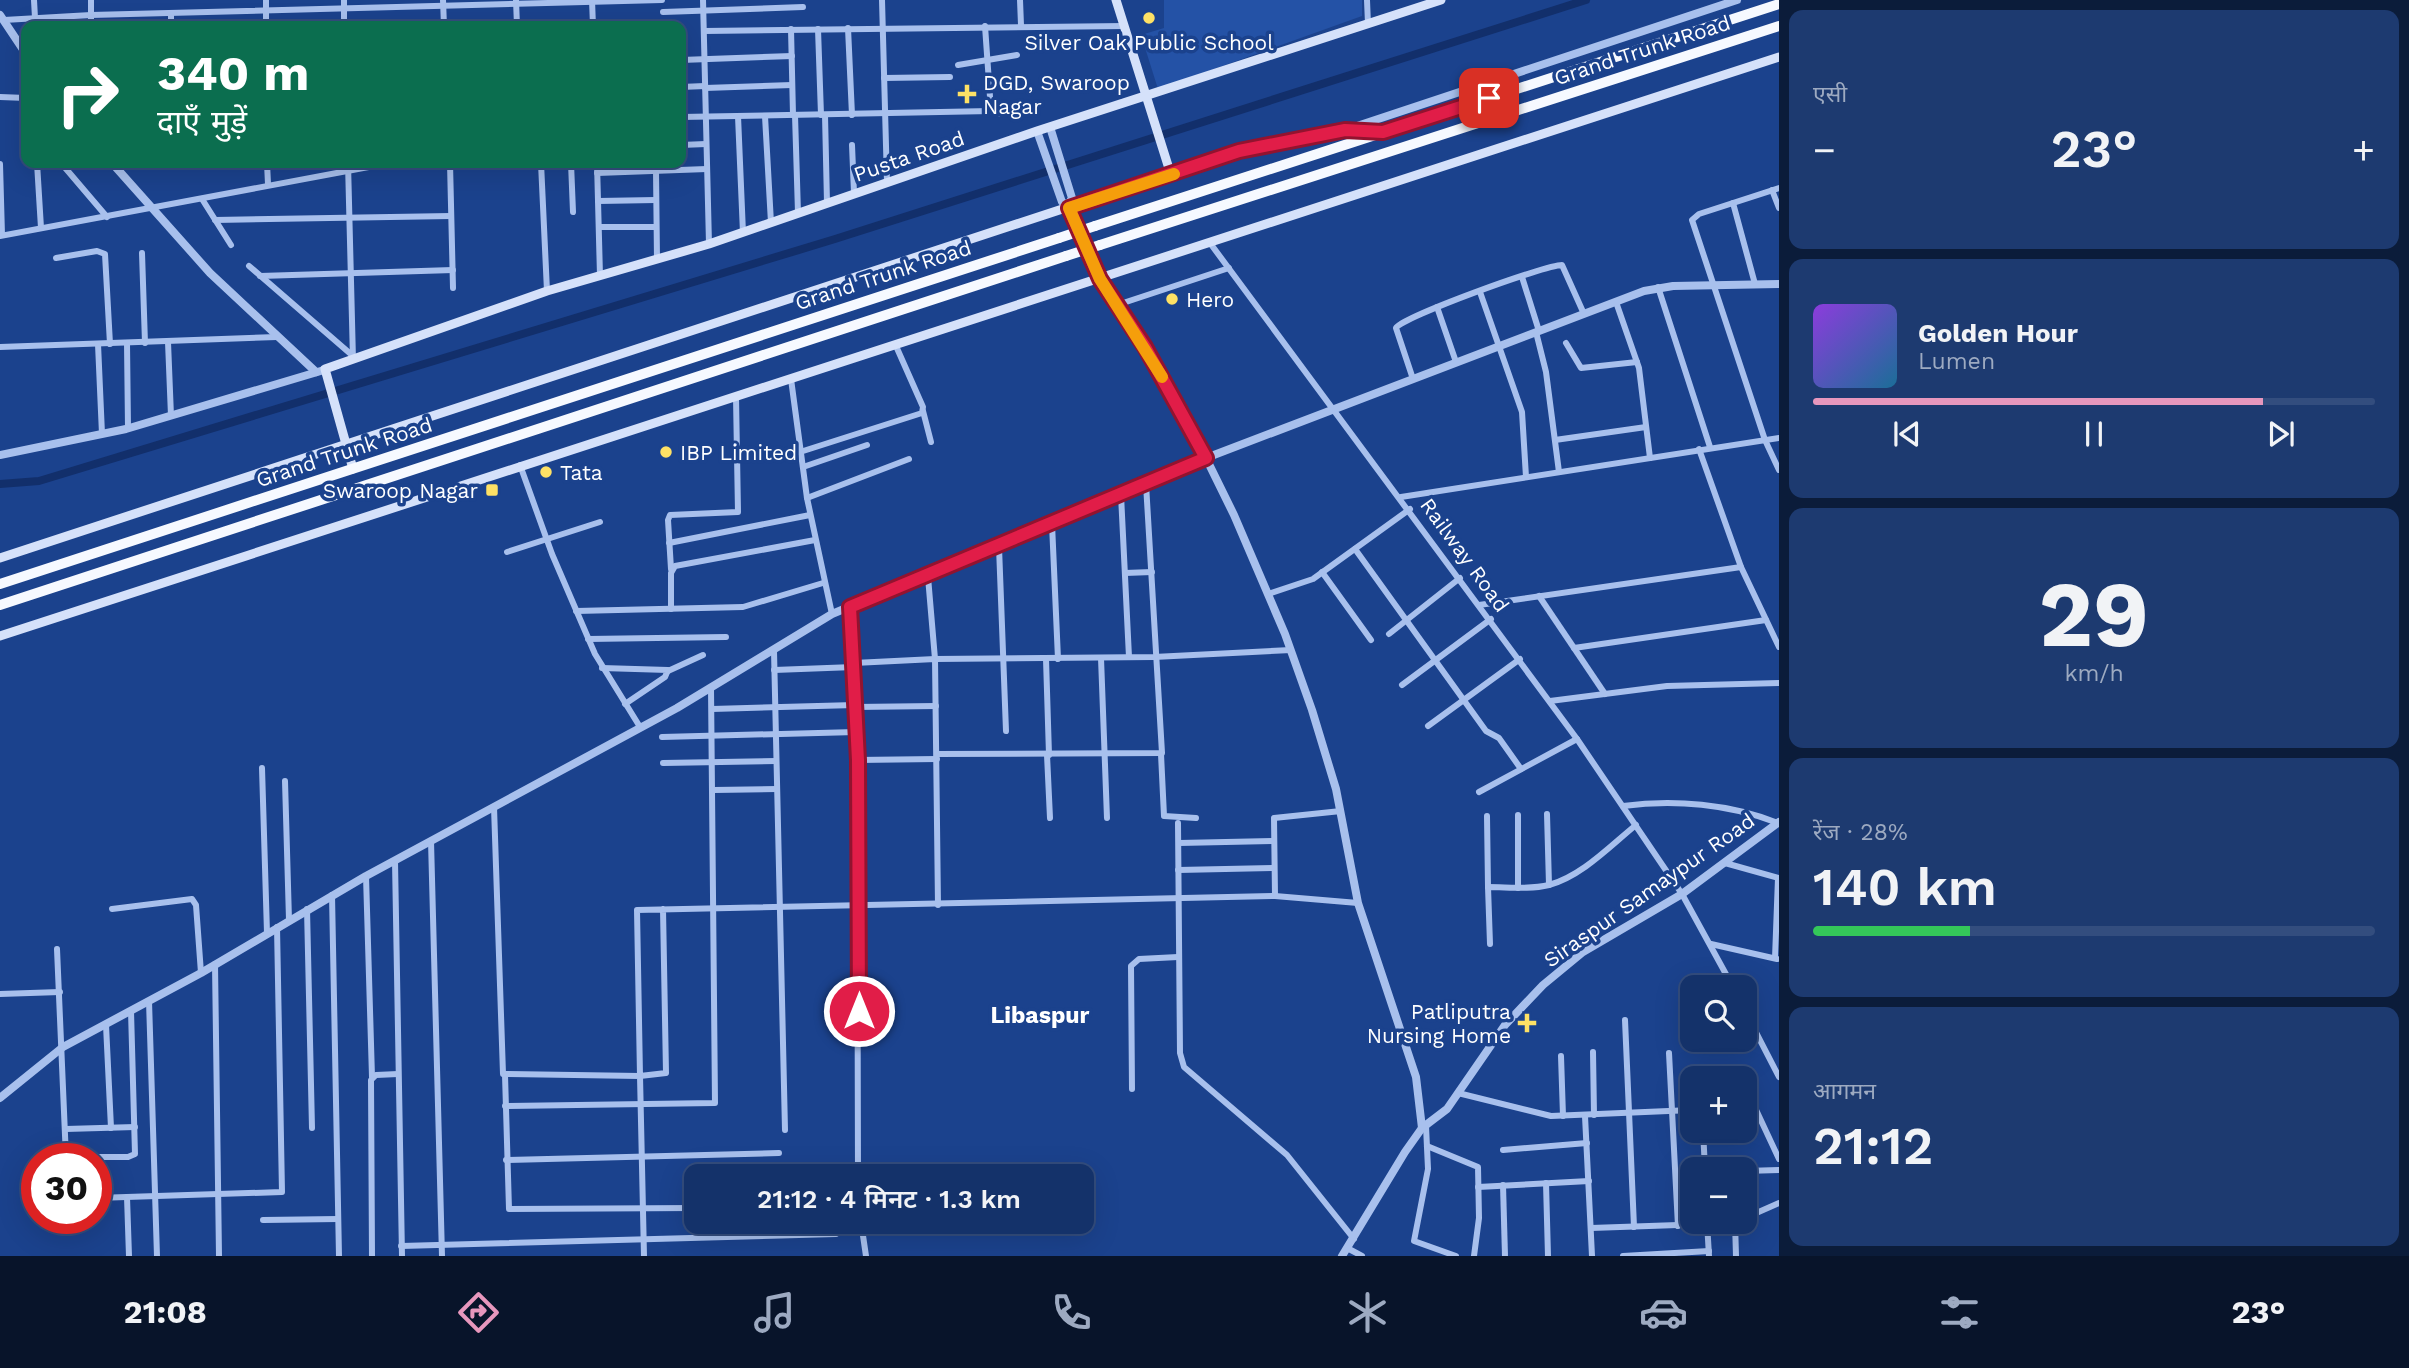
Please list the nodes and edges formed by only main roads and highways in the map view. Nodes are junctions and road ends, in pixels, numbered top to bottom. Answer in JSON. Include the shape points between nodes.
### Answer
{"nodes":[{"id":1,"x":1116,"y":0,"type":"edge"},
{"id":2,"x":1441,"y":0,"type":"edge"},
{"id":3,"x":1779,"y":4,"type":"edge"},
{"id":4,"x":1779,"y":26,"type":"edge"},
{"id":5,"x":1779,"y":57,"type":"edge"},
{"id":6,"x":1144,"y":97,"type":"junction"},
{"id":7,"x":1383,"y":132,"type":"junction"},
{"id":8,"x":1171,"y":175,"type":"junction"},
{"id":9,"x":346,"y":445,"type":"junction"},
{"id":10,"x":353,"y":469,"type":"junction"},
{"id":11,"x":0,"y":558,"type":"edge"},
{"id":12,"x":0,"y":584,"type":"edge"},
{"id":13,"x":0,"y":606,"type":"edge"},
{"id":14,"x":0,"y":636,"type":"edge"}],
"edges":[{"from":1,"to":6,"type":"main road"},
{"from":2,"to":6,"type":"main road","name":"Pusta Road"},
{"from":3,"to":7,"type":"highway","name":"Grand Trunk Road"},
{"from":4,"to":13,"type":"highway","name":"Grand Trunk Road","bridge":true},
{"from":5,"to":14,"type":"main road"},
{"from":6,"to":8,"type":"main road"},
{"from":6,"to":9,"type":"main road","name":"Pusta Road","via":[[743,233],[547,291],[320,371]]},
{"from":7,"to":8,"type":"main road","via":[[1345,130],[1239,151]]},
{"from":7,"to":10,"type":"highway","name":"Grand Trunk Road","bridge":true},
{"from":8,"to":9,"type":"main road"},
{"from":9,"to":10,"type":"main road"},
{"from":9,"to":11,"type":"main road"},
{"from":10,"to":12,"type":"highway","name":"Grand Trunk Road"}]}
